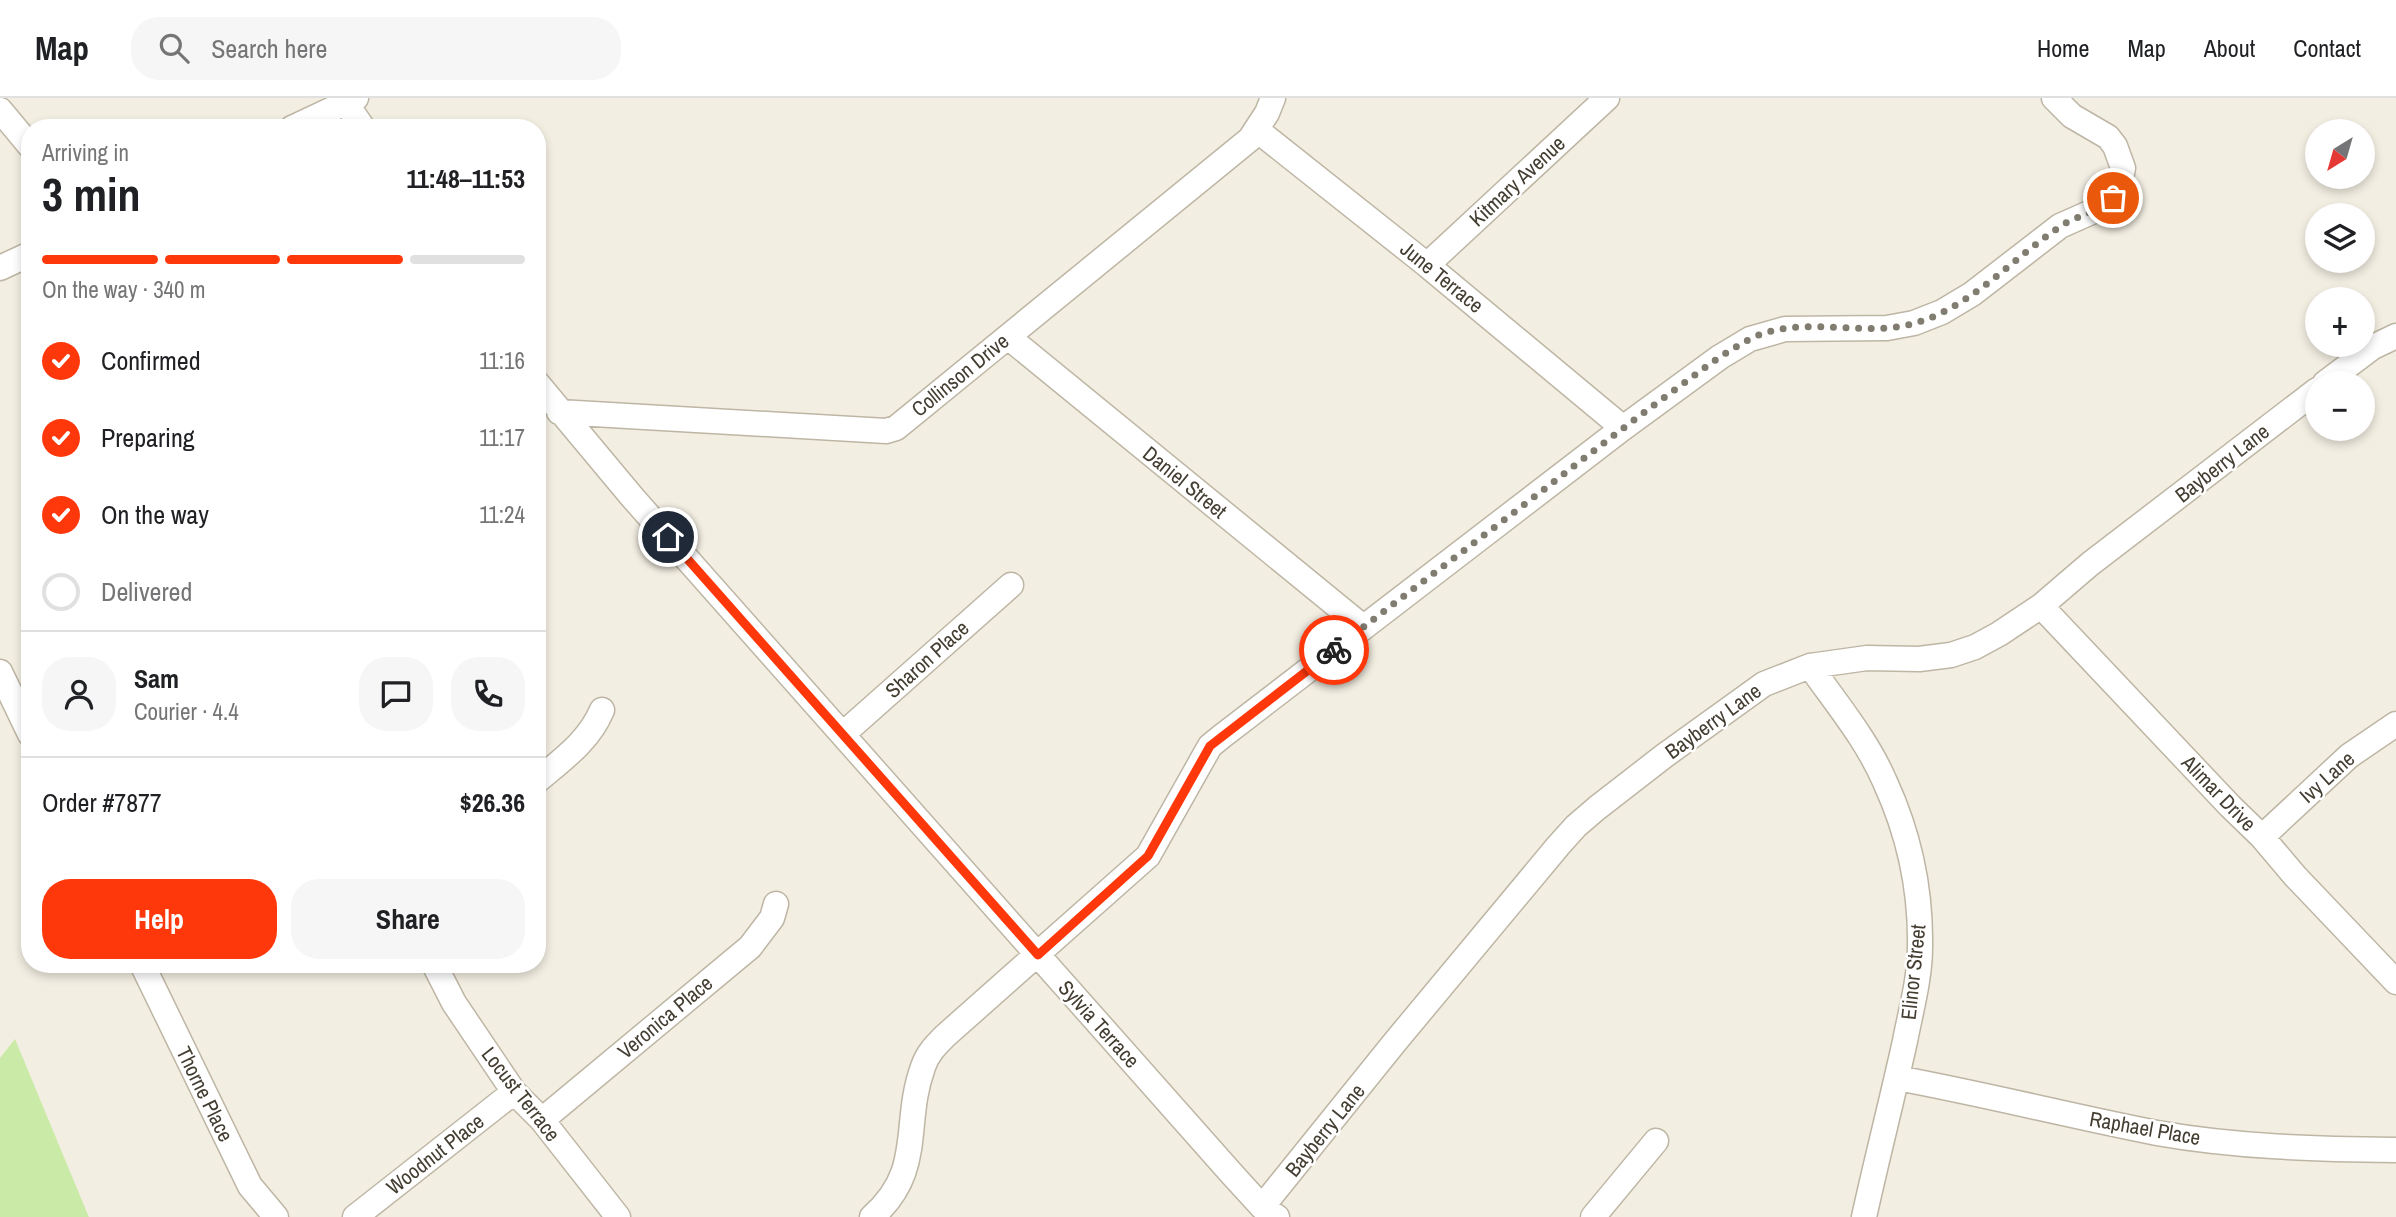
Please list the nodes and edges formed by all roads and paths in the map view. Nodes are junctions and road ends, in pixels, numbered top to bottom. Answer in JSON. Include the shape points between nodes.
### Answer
{"nodes":[{"id":1,"x":1273,"y":98,"type":"edge"},
{"id":2,"x":1608,"y":98,"type":"edge"},
{"id":3,"x":2054,"y":98,"type":"edge"},
{"id":4,"x":351,"y":100,"type":"edge"},
{"id":5,"x":0,"y":110,"type":"edge"},
{"id":6,"x":311,"y":119,"type":"edge"},
{"id":7,"x":359,"y":119,"type":"edge"},
{"id":8,"x":1257,"y":130,"type":"junction"},
{"id":9,"x":21,"y":135,"type":"edge"},
{"id":10,"x":21,"y":258,"type":"edge"},
{"id":11,"x":1427,"y":265,"type":"junction"},
{"id":12,"x":0,"y":268,"type":"edge"},
{"id":13,"x":2396,"y":336,"type":"edge"},
{"id":14,"x":1008,"y":337,"type":"junction"},
{"id":15,"x":2341,"y":371,"type":"edge"},
{"id":16,"x":546,"y":395,"type":"edge"},
{"id":17,"x":2305,"y":399,"type":"edge"},
{"id":18,"x":559,"y":412,"type":"junction"},
{"id":19,"x":1623,"y":428,"type":"junction"},
{"id":20,"x":1011,"y":585,"type":"dead end"},
{"id":21,"x":2042,"y":606,"type":"junction"},
{"id":22,"x":1363,"y":627,"type":"junction"},
{"id":23,"x":1810,"y":666,"type":"junction"},
{"id":24,"x":0,"y":672,"type":"edge"},
{"id":25,"x":601,"y":710,"type":"dead end"},
{"id":26,"x":21,"y":715,"type":"edge"},
{"id":27,"x":2396,"y":724,"type":"edge"},
{"id":28,"x":843,"y":734,"type":"junction"},
{"id":29,"x":546,"y":773,"type":"edge"},
{"id":30,"x":2262,"y":836,"type":"junction"},
{"id":31,"x":776,"y":904,"type":"dead end"},
{"id":32,"x":1038,"y":955,"type":"junction"},
{"id":33,"x":146,"y":973,"type":"edge"},
{"id":34,"x":439,"y":973,"type":"edge"},
{"id":35,"x":2396,"y":982,"type":"edge"},
{"id":36,"x":1897,"y":1078,"type":"junction"},
{"id":37,"x":514,"y":1092,"type":"junction"},
{"id":38,"x":542,"y":1120,"type":"junction"},
{"id":39,"x":1656,"y":1140,"type":"dead end"},
{"id":40,"x":2396,"y":1150,"type":"edge"},
{"id":41,"x":1270,"y":1212,"type":"edge"},
{"id":42,"x":276,"y":1217,"type":"edge"},
{"id":43,"x":355,"y":1217,"type":"edge"},
{"id":44,"x":618,"y":1217,"type":"edge"},
{"id":45,"x":872,"y":1217,"type":"edge"},
{"id":46,"x":1594,"y":1217,"type":"edge"},
{"id":47,"x":1864,"y":1217,"type":"edge"}],
"edges":[{"from":1,"to":8,"type":"street","name":"Collinson Drive"},
{"from":2,"to":11,"type":"street","name":"Kitmary Avenue"},
{"from":3,"to":19,"type":"street","via":[[2072,116],[2108,137],[2120,155],[2120,185],[2105,206],[2060,226],[1942,312],[1887,328],[1803,327],[1763,334],[1720,357]]},
{"from":4,"to":6,"type":"street"},
{"from":4,"to":7,"type":"street"},
{"from":5,"to":9,"type":"street"},
{"from":8,"to":11,"type":"street","name":"June Terrace"},
{"from":8,"to":14,"type":"street","name":"Collinson Drive"},
{"from":10,"to":12,"type":"street"},
{"from":11,"to":19,"type":"street","name":"June Terrace"},
{"from":13,"to":15,"type":"street"},
{"from":14,"to":18,"type":"street","name":"Collinson Drive","via":[[896,428],[886,431]]},
{"from":14,"to":22,"type":"street","name":"Daniel Street"},
{"from":16,"to":18,"type":"street","name":"Sylvia Terrace"},
{"from":17,"to":21,"type":"street","name":"Bayberry Lane"},
{"from":18,"to":28,"type":"street","name":"Sylvia Terrace"},
{"from":19,"to":22,"type":"street"},
{"from":20,"to":28,"type":"street","name":"Sharon Place"},
{"from":21,"to":23,"type":"street","name":"Bayberry Lane","via":[[1975,647],[1951,655],[1867,658]]},
{"from":21,"to":30,"type":"street","name":"Alimar Drive"},
{"from":22,"to":32,"type":"street","via":[[1210,746],[1148,856]]},
{"from":23,"to":36,"type":"street","name":"Elinor Street","via":[[1885,780],[1913,862],[1920,949]]},
{"from":23,"to":41,"type":"street","name":"Bayberry Lane","via":[[1764,684],[1576,826],[1395,1042]]},
{"from":24,"to":26,"type":"street"},
{"from":25,"to":29,"type":"street","via":[[582,743]]},
{"from":27,"to":30,"type":"street","name":"Ivy Lane","via":[[2349,755]]},
{"from":28,"to":32,"type":"street","name":"Sylvia Terrace"},
{"from":30,"to":35,"type":"street","name":"Alimar Drive"},
{"from":31,"to":38,"type":"street","name":"Veronica Place","via":[[772,918],[750,947]]},
{"from":32,"to":41,"type":"street","name":"Sylvia Terrace"},
{"from":32,"to":45,"type":"street","via":[[930,1053],[917,1086],[904,1176],[889,1201]]},
{"from":33,"to":42,"type":"street","name":"Thorne Place","via":[[250,1186]]},
{"from":34,"to":37,"type":"street","name":"Locust Terrace"},
{"from":36,"to":40,"type":"street","name":"Raphael Place","via":[[2159,1133],[2316,1150]]},
{"from":36,"to":47,"type":"street","name":"Elinor Street"},
{"from":37,"to":38,"type":"street","name":"Locust Terrace"},
{"from":37,"to":43,"type":"street","name":"Woodnut Place"},
{"from":38,"to":44,"type":"street","name":"Locust Terrace"},
{"from":39,"to":46,"type":"street"}]}
